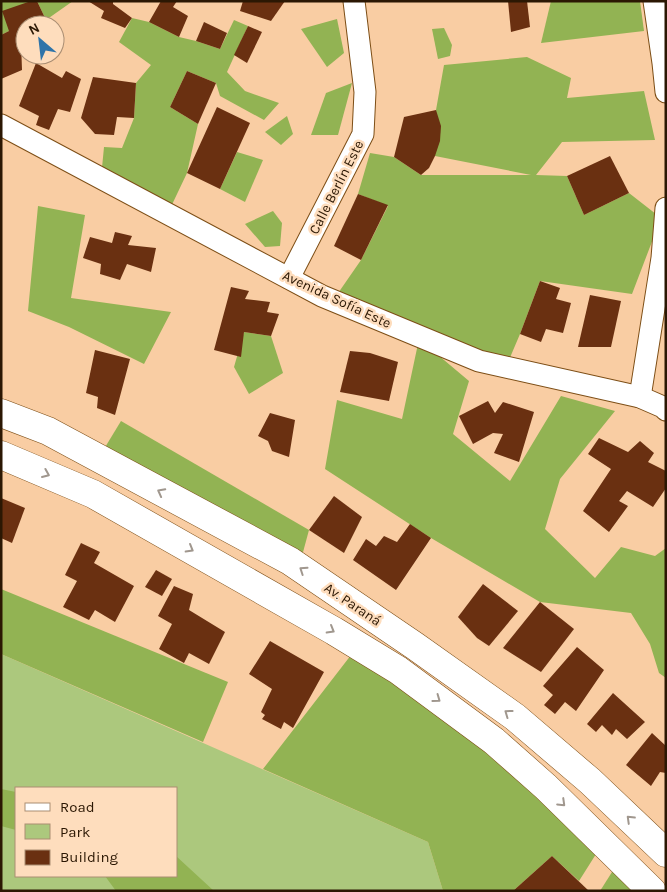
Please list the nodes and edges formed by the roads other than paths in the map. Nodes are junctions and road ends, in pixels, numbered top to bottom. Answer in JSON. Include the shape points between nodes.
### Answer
{"nodes":[{"id":1,"x":354,"y":1,"type":"edge"},
{"id":2,"x":654,"y":1,"type":"edge"},
{"id":3,"x":666,"y":92,"type":"edge"},
{"id":4,"x":1,"y":125,"type":"edge"},
{"id":5,"x":666,"y":208,"type":"edge"},
{"id":6,"x":289,"y":278,"type":"junction"},
{"id":7,"x":640,"y":397,"type":"junction"},
{"id":8,"x":666,"y":410,"type":"edge"},
{"id":9,"x":1,"y":413,"type":"edge"},
{"id":10,"x":1,"y":455,"type":"edge"},
{"id":11,"x":415,"y":646,"type":"junction"},
{"id":12,"x":398,"y":670,"type":"junction"},
{"id":13,"x":666,"y":853,"type":"edge"},
{"id":14,"x":652,"y":891,"type":"edge"}],
"edges":[{"from":1,"to":6,"type":"street","name":"Calle Berlín Este","via":[[366,92],[363,134]]},
{"from":2,"to":3,"type":"street"},
{"from":4,"to":6,"type":"street","name":"Avenida Sofía Este"},
{"from":5,"to":7,"type":"street","via":[[662,258]]},
{"from":6,"to":7,"type":"street","name":"Avenida Sofía Este","via":[[322,296],[479,361]]},
{"from":7,"to":8,"type":"street","name":"Avenida Sofía Este"},
{"from":11,"to":9,"type":"street","name":"Av. Paraná","one_way":true,"via":[[290,561],[48,431]]},
{"from":10,"to":12,"type":"street","one_way":true,"via":[[94,494]]},
{"from":11,"to":12,"type":"street"},
{"from":13,"to":11,"type":"street","name":"Av. Paraná","one_way":true,"via":[[590,781],[514,717]]},
{"from":12,"to":14,"type":"street","one_way":true,"via":[[494,741]]}]}
